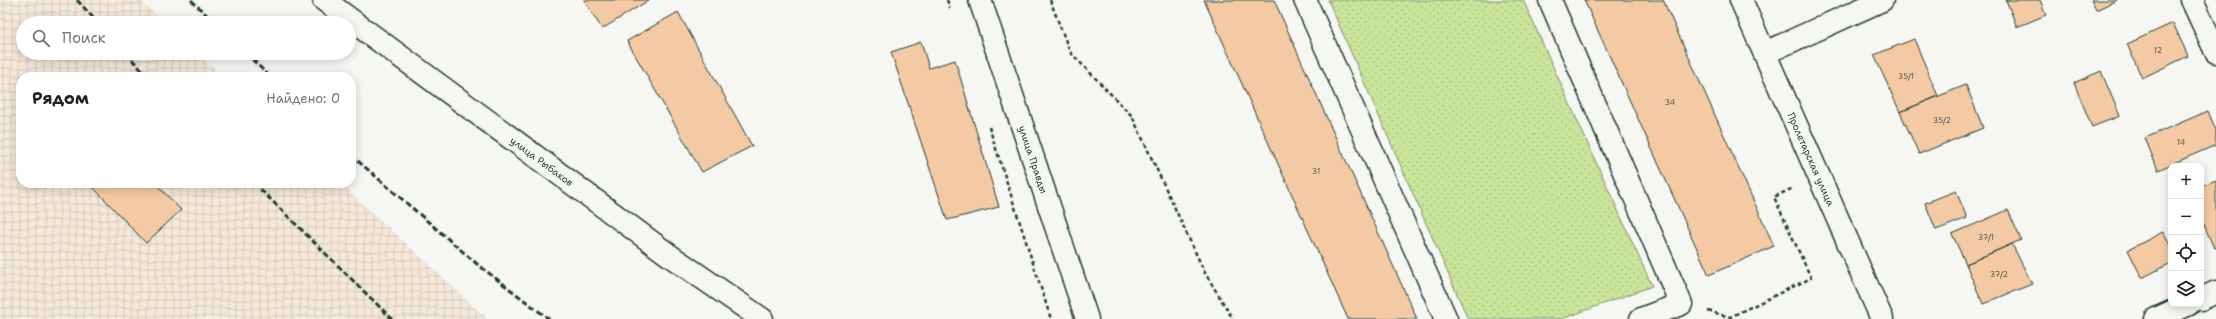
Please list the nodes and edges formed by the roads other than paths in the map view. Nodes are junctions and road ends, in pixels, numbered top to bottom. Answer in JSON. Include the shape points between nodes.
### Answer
{"nodes":[{"id":1,"x":324,"y":0,"type":"edge"},
{"id":2,"x":980,"y":0,"type":"edge"},
{"id":3,"x":1306,"y":0,"type":"edge"},
{"id":4,"x":1550,"y":0,"type":"edge"},
{"id":5,"x":1741,"y":0,"type":"edge"},
{"id":6,"x":1882,"y":0,"type":"edge"},
{"id":7,"x":2192,"y":0,"type":"edge"},
{"id":8,"x":346,"y":16,"type":"edge"},
{"id":9,"x":356,"y":24,"type":"edge"},
{"id":10,"x":2216,"y":52,"type":"edge"},
{"id":11,"x":1765,"y":53,"type":"junction"},
{"id":12,"x":2216,"y":292,"type":"edge"},
{"id":13,"x":2204,"y":298,"type":"edge"},
{"id":14,"x":2182,"y":307,"type":"edge"},
{"id":15,"x":762,"y":319,"type":"edge"},
{"id":16,"x":1087,"y":319,"type":"edge"},
{"id":17,"x":1446,"y":319,"type":"edge"},
{"id":18,"x":1641,"y":319,"type":"edge"},
{"id":19,"x":1882,"y":319,"type":"edge"},
{"id":20,"x":2156,"y":319,"type":"edge"}],
"edges":[{"from":1,"to":8,"type":"street","name":"улица Рыбаков"},
{"from":2,"to":16,"type":"street","name":"улица Правды"},
{"from":3,"to":17,"type":"street"},
{"from":4,"to":18,"type":"street","via":[[1681,304]]},
{"from":5,"to":11,"type":"street","name":"Пролетарская улица"},
{"from":6,"to":11,"type":"street"},
{"from":7,"to":10,"type":"street"},
{"from":9,"to":15,"type":"street","name":"улица Рыбаков","via":[[670,255]]},
{"from":11,"to":19,"type":"street","name":"Пролетарская улица"},
{"from":12,"to":13,"type":"street"},
{"from":14,"to":20,"type":"street"}]}
